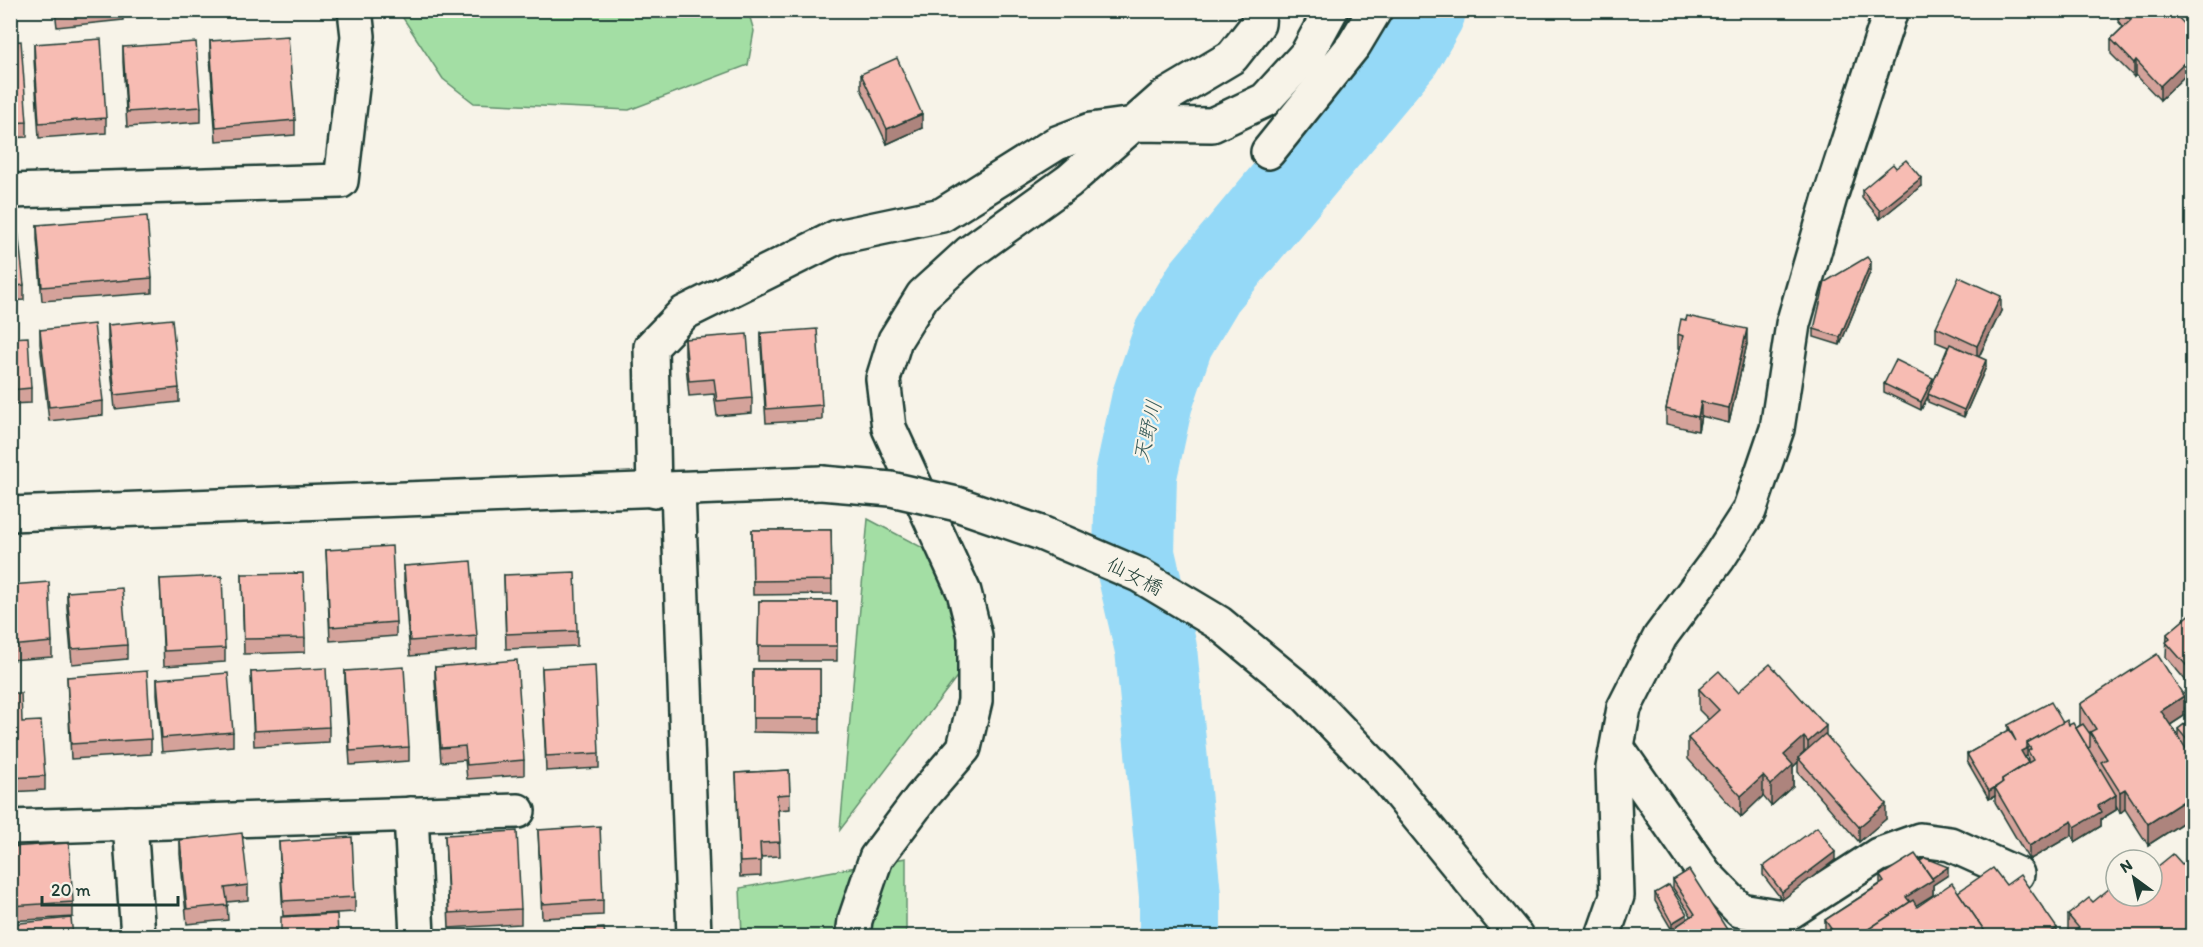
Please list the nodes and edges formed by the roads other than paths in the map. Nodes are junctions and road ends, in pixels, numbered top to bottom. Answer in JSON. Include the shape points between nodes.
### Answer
{"nodes":[{"id":1,"x":355,"y":10,"type":"edge"},
{"id":2,"x":1259,"y":10,"type":"edge"},
{"id":3,"x":1331,"y":10,"type":"edge"},
{"id":4,"x":1375,"y":10,"type":"edge"},
{"id":5,"x":1891,"y":10,"type":"edge"},
{"id":6,"x":1134,"y":124,"type":"junction"},
{"id":7,"x":1268,"y":152,"type":"dead end"},
{"id":8,"x":10,"y":191,"type":"edge"},
{"id":9,"x":666,"y":490,"type":"junction"},
{"id":10,"x":10,"y":513,"type":"edge"},
{"id":11,"x":1617,"y":748,"type":"junction"},
{"id":12,"x":518,"y":811,"type":"dead end"},
{"id":13,"x":411,"y":814,"type":"junction"},
{"id":14,"x":130,"y":823,"type":"junction"},
{"id":15,"x":10,"y":827,"type":"edge"},
{"id":16,"x":2017,"y":874,"type":"edge"},
{"id":17,"x":138,"y":936,"type":"edge"},
{"id":18,"x":417,"y":936,"type":"edge"},
{"id":19,"x":694,"y":936,"type":"edge"},
{"id":20,"x":853,"y":936,"type":"edge"},
{"id":21,"x":1515,"y":936,"type":"edge"},
{"id":22,"x":1603,"y":936,"type":"edge"}],
"edges":[{"from":1,"to":8,"type":"street","via":[[358,36],[341,181]]},
{"from":2,"to":6,"type":"street","via":[[1258,24],[1232,57],[1163,98]]},
{"from":3,"to":6,"type":"street","via":[[1307,54],[1264,100],[1212,124]]},
{"from":4,"to":7,"type":"street","via":[[1354,45]]},
{"from":5,"to":11,"type":"street","via":[[1796,314],[1777,429],[1749,511],[1660,637],[1624,708]]},
{"from":6,"to":9,"type":"street","via":[[1091,130],[1057,143],[942,215],[837,237],[684,313],[651,347]]},
{"from":6,"to":20,"type":"street","via":[[1070,181],[969,253],[923,295],[895,340],[883,379],[889,428],[964,592],[975,636],[975,701],[964,748],[876,858]]},
{"from":9,"to":10,"type":"street","name":"仙女橋"},
{"from":9,"to":19,"type":"street","via":[[691,804]]},
{"from":9,"to":21,"type":"street","name":"仙女橋","bridge":true,"via":[[822,483],[891,489],[957,504],[1041,533],[1139,575],[1219,623],[1305,694],[1389,781]]},
{"from":11,"to":16,"type":"street","via":[[1705,874],[1740,910],[1782,917],[1878,855],[1920,840],[1950,844]]},
{"from":11,"to":22,"type":"street","via":[[1613,768],[1617,896]]},
{"from":12,"to":13,"type":"street"},
{"from":13,"to":14,"type":"street"},
{"from":13,"to":18,"type":"street"},
{"from":14,"to":15,"type":"street"},
{"from":14,"to":17,"type":"street"}]}
